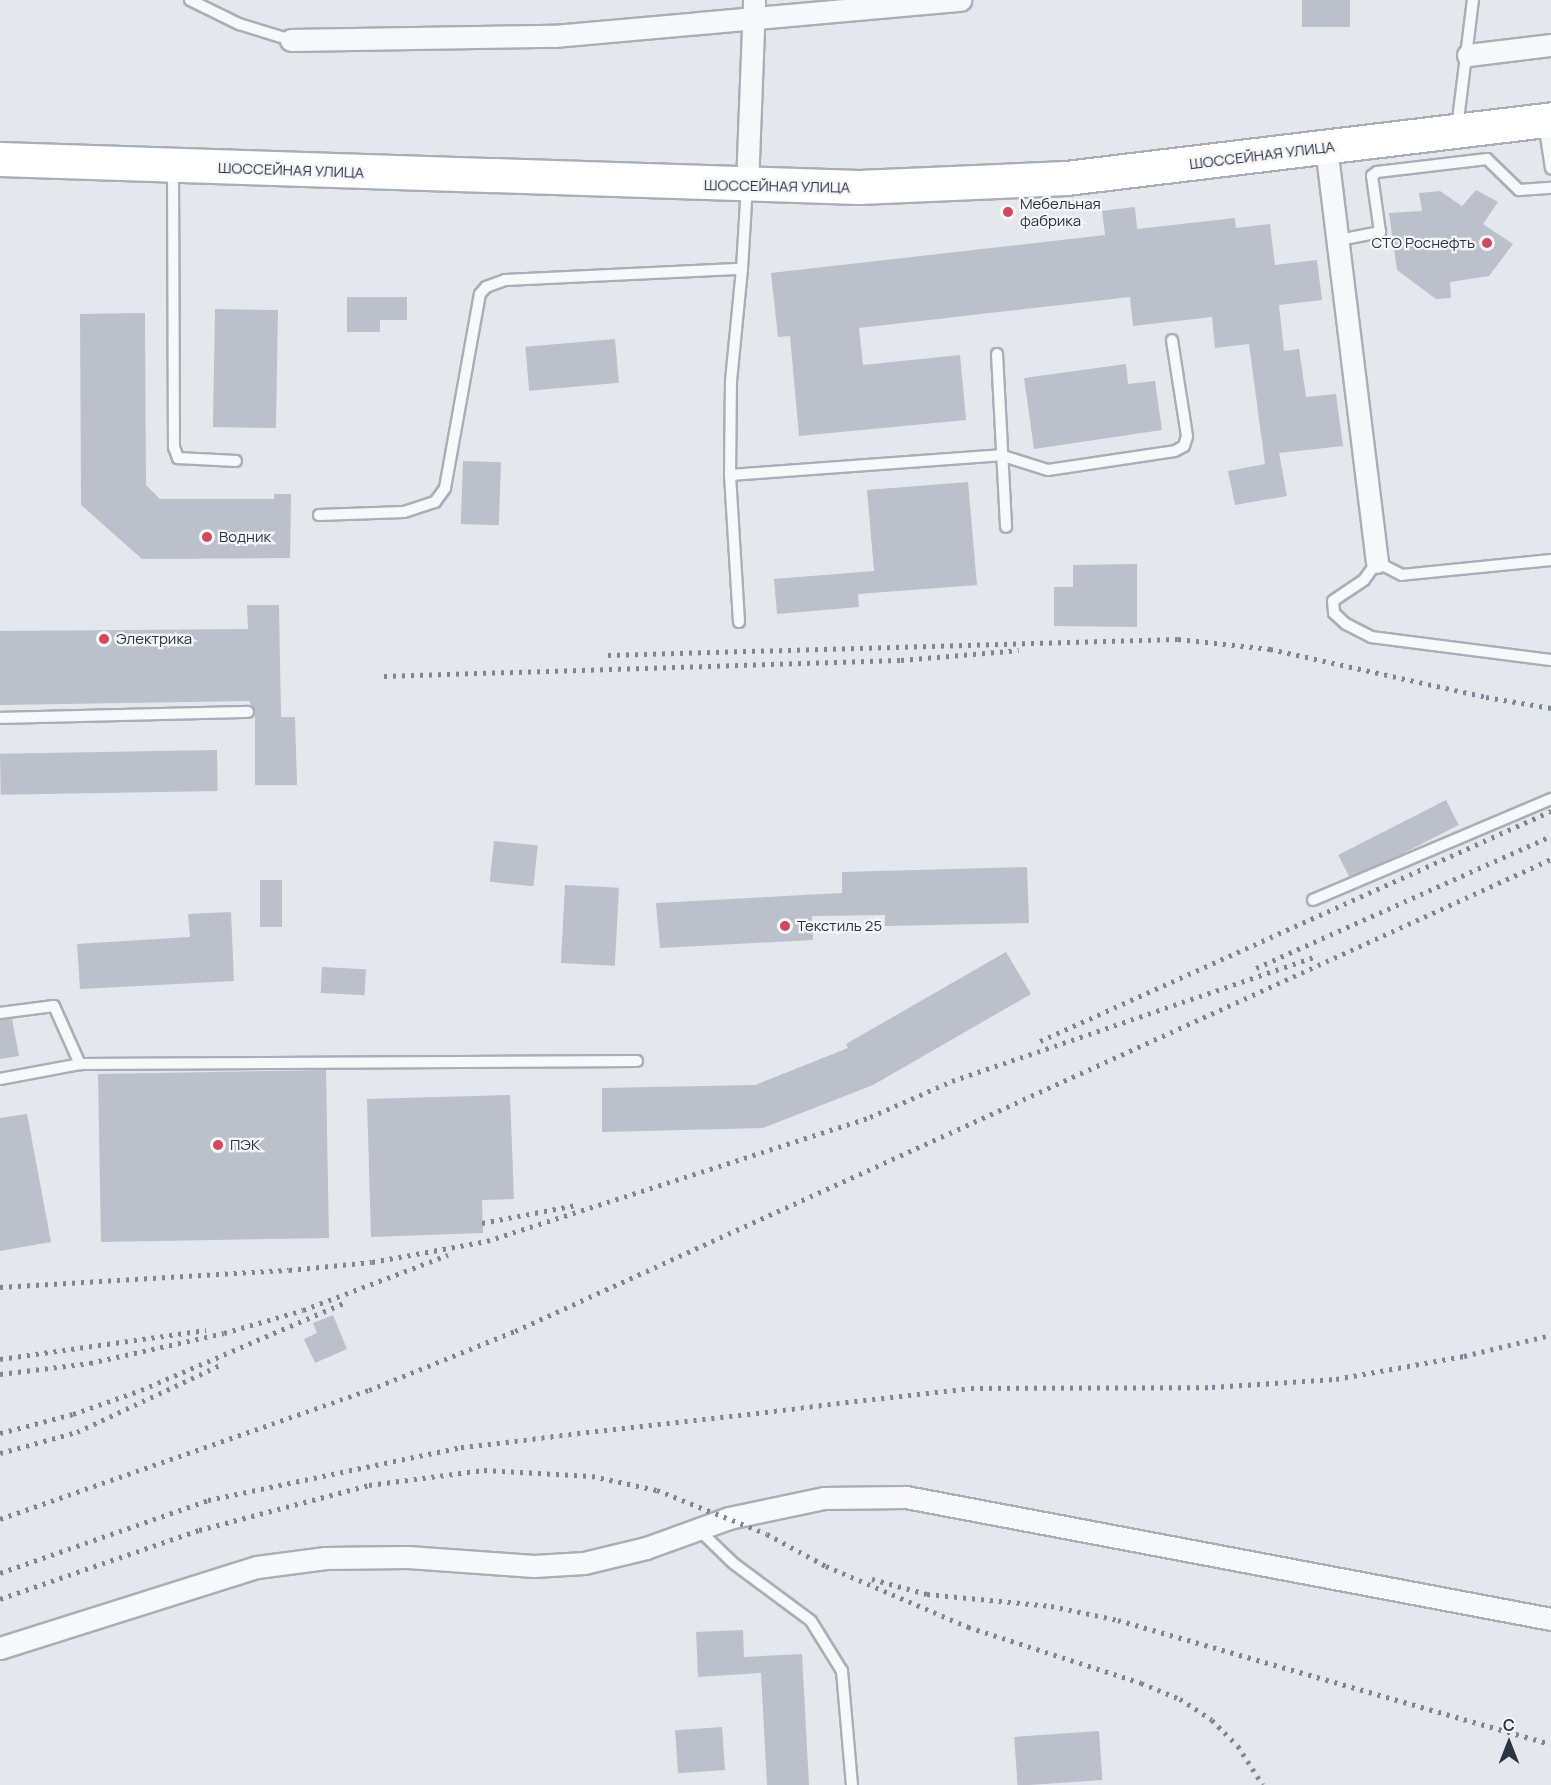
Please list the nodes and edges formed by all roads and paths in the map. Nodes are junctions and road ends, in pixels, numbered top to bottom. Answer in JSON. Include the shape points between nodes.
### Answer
{"nodes":[{"id":1,"x":190,"y":0,"type":"edge"},
{"id":2,"x":960,"y":0,"type":"edge"},
{"id":3,"x":1473,"y":0,"type":"edge"},
{"id":4,"x":754,"y":8,"type":"edge"},
{"id":5,"x":291,"y":40,"type":"joint"},
{"id":6,"x":1551,"y":45,"type":"edge"},
{"id":7,"x":1468,"y":55,"type":"junction"},
{"id":8,"x":1547,"y":119,"type":"edge"},
{"id":9,"x":1456,"y":132,"type":"junction"},
{"id":10,"x":1326,"y":147,"type":"junction"},
{"id":11,"x":0,"y":159,"type":"edge"},
{"id":12,"x":173,"y":166,"type":"junction"},
{"id":13,"x":1551,"y":168,"type":"edge"},
{"id":14,"x":747,"y":185,"type":"junction"},
{"id":15,"x":1551,"y":188,"type":"edge"},
{"id":16,"x":1339,"y":240,"type":"junction"},
{"id":17,"x":742,"y":268,"type":"junction"},
{"id":18,"x":1172,"y":340,"type":"dead end"},
{"id":19,"x":997,"y":354,"type":"dead end"},
{"id":20,"x":1000,"y":455,"type":"junction"},
{"id":21,"x":236,"y":461,"type":"dead end"},
{"id":22,"x":730,"y":475,"type":"junction"},
{"id":23,"x":319,"y":515,"type":"dead end"},
{"id":24,"x":1006,"y":527,"type":"dead end"},
{"id":25,"x":1551,"y":560,"type":"edge"},
{"id":26,"x":1377,"y":562,"type":"junction"},
{"id":27,"x":739,"y":622,"type":"dead end"},
{"id":28,"x":1551,"y":660,"type":"edge"},
{"id":29,"x":248,"y":712,"type":"dead end"},
{"id":30,"x":0,"y":718,"type":"edge"},
{"id":31,"x":1551,"y":799,"type":"edge"},
{"id":32,"x":1313,"y":900,"type":"dead end"},
{"id":33,"x":0,"y":1013,"type":"edge"},
{"id":34,"x":637,"y":1061,"type":"dead end"},
{"id":35,"x":80,"y":1064,"type":"junction"},
{"id":36,"x":0,"y":1079,"type":"edge"},
{"id":37,"x":699,"y":1530,"type":"junction"},
{"id":38,"x":1551,"y":1619,"type":"edge"},
{"id":39,"x":0,"y":1648,"type":"edge"},
{"id":40,"x":852,"y":1785,"type":"edge"}],
"edges":[{"from":1,"to":5,"type":"lane","via":[[239,24]]},
{"from":2,"to":4,"type":"street"},
{"from":3,"to":7,"type":"lane"},
{"from":4,"to":5,"type":"street","via":[[554,36]]},
{"from":4,"to":14,"type":"street"},
{"from":6,"to":7,"type":"street"},
{"from":7,"to":9,"type":"lane"},
{"from":8,"to":9,"type":"main road","name":"ШОССЕЙНАЯ УЛИЦА"},
{"from":8,"to":13,"type":"lane"},
{"from":9,"to":10,"type":"main road","name":"ШОССЕЙНАЯ УЛИЦА"},
{"from":10,"to":14,"type":"main road","name":"ШОССЕЙНАЯ УЛИЦА","via":[[1045,179],[859,187]]},
{"from":10,"to":16,"type":"street"},
{"from":11,"to":12,"type":"main road","name":"ШОССЕЙНАЯ УЛИЦА"},
{"from":12,"to":14,"type":"main road","name":"ШОССЕЙНАЯ УЛИЦА"},
{"from":12,"to":21,"type":"lane","via":[[174,447],[178,458]]},
{"from":14,"to":17,"type":"lane"},
{"from":15,"to":16,"type":"lane","via":[[1519,190],[1487,159],[1377,172],[1372,176],[1380,232]]},
{"from":16,"to":26,"type":"street"},
{"from":17,"to":22,"type":"lane","via":[[730,381]]},
{"from":17,"to":23,"type":"lane","via":[[505,280],[486,287],[480,294],[445,488],[435,502],[405,512]]},
{"from":18,"to":20,"type":"lane","via":[[1187,436],[1184,446],[1048,470]]},
{"from":19,"to":20,"type":"lane"},
{"from":20,"to":22,"type":"lane"},
{"from":20,"to":24,"type":"lane"},
{"from":22,"to":27,"type":"lane"},
{"from":25,"to":26,"type":"lane","via":[[1402,574]]},
{"from":26,"to":28,"type":"lane","via":[[1364,580],[1333,601],[1334,613],[1346,624],[1371,638]]},
{"from":29,"to":30,"type":"lane"},
{"from":31,"to":32,"type":"lane"},
{"from":33,"to":35,"type":"lane","via":[[54,1006]]},
{"from":34,"to":35,"type":"lane"},
{"from":35,"to":36,"type":"lane"},
{"from":37,"to":38,"type":"street","via":[[766,1509],[824,1498],[906,1497]]},
{"from":37,"to":39,"type":"street","via":[[584,1563],[534,1566],[408,1557],[257,1567]]},
{"from":37,"to":40,"type":"lane","via":[[733,1563],[811,1622],[842,1671]]}]}
